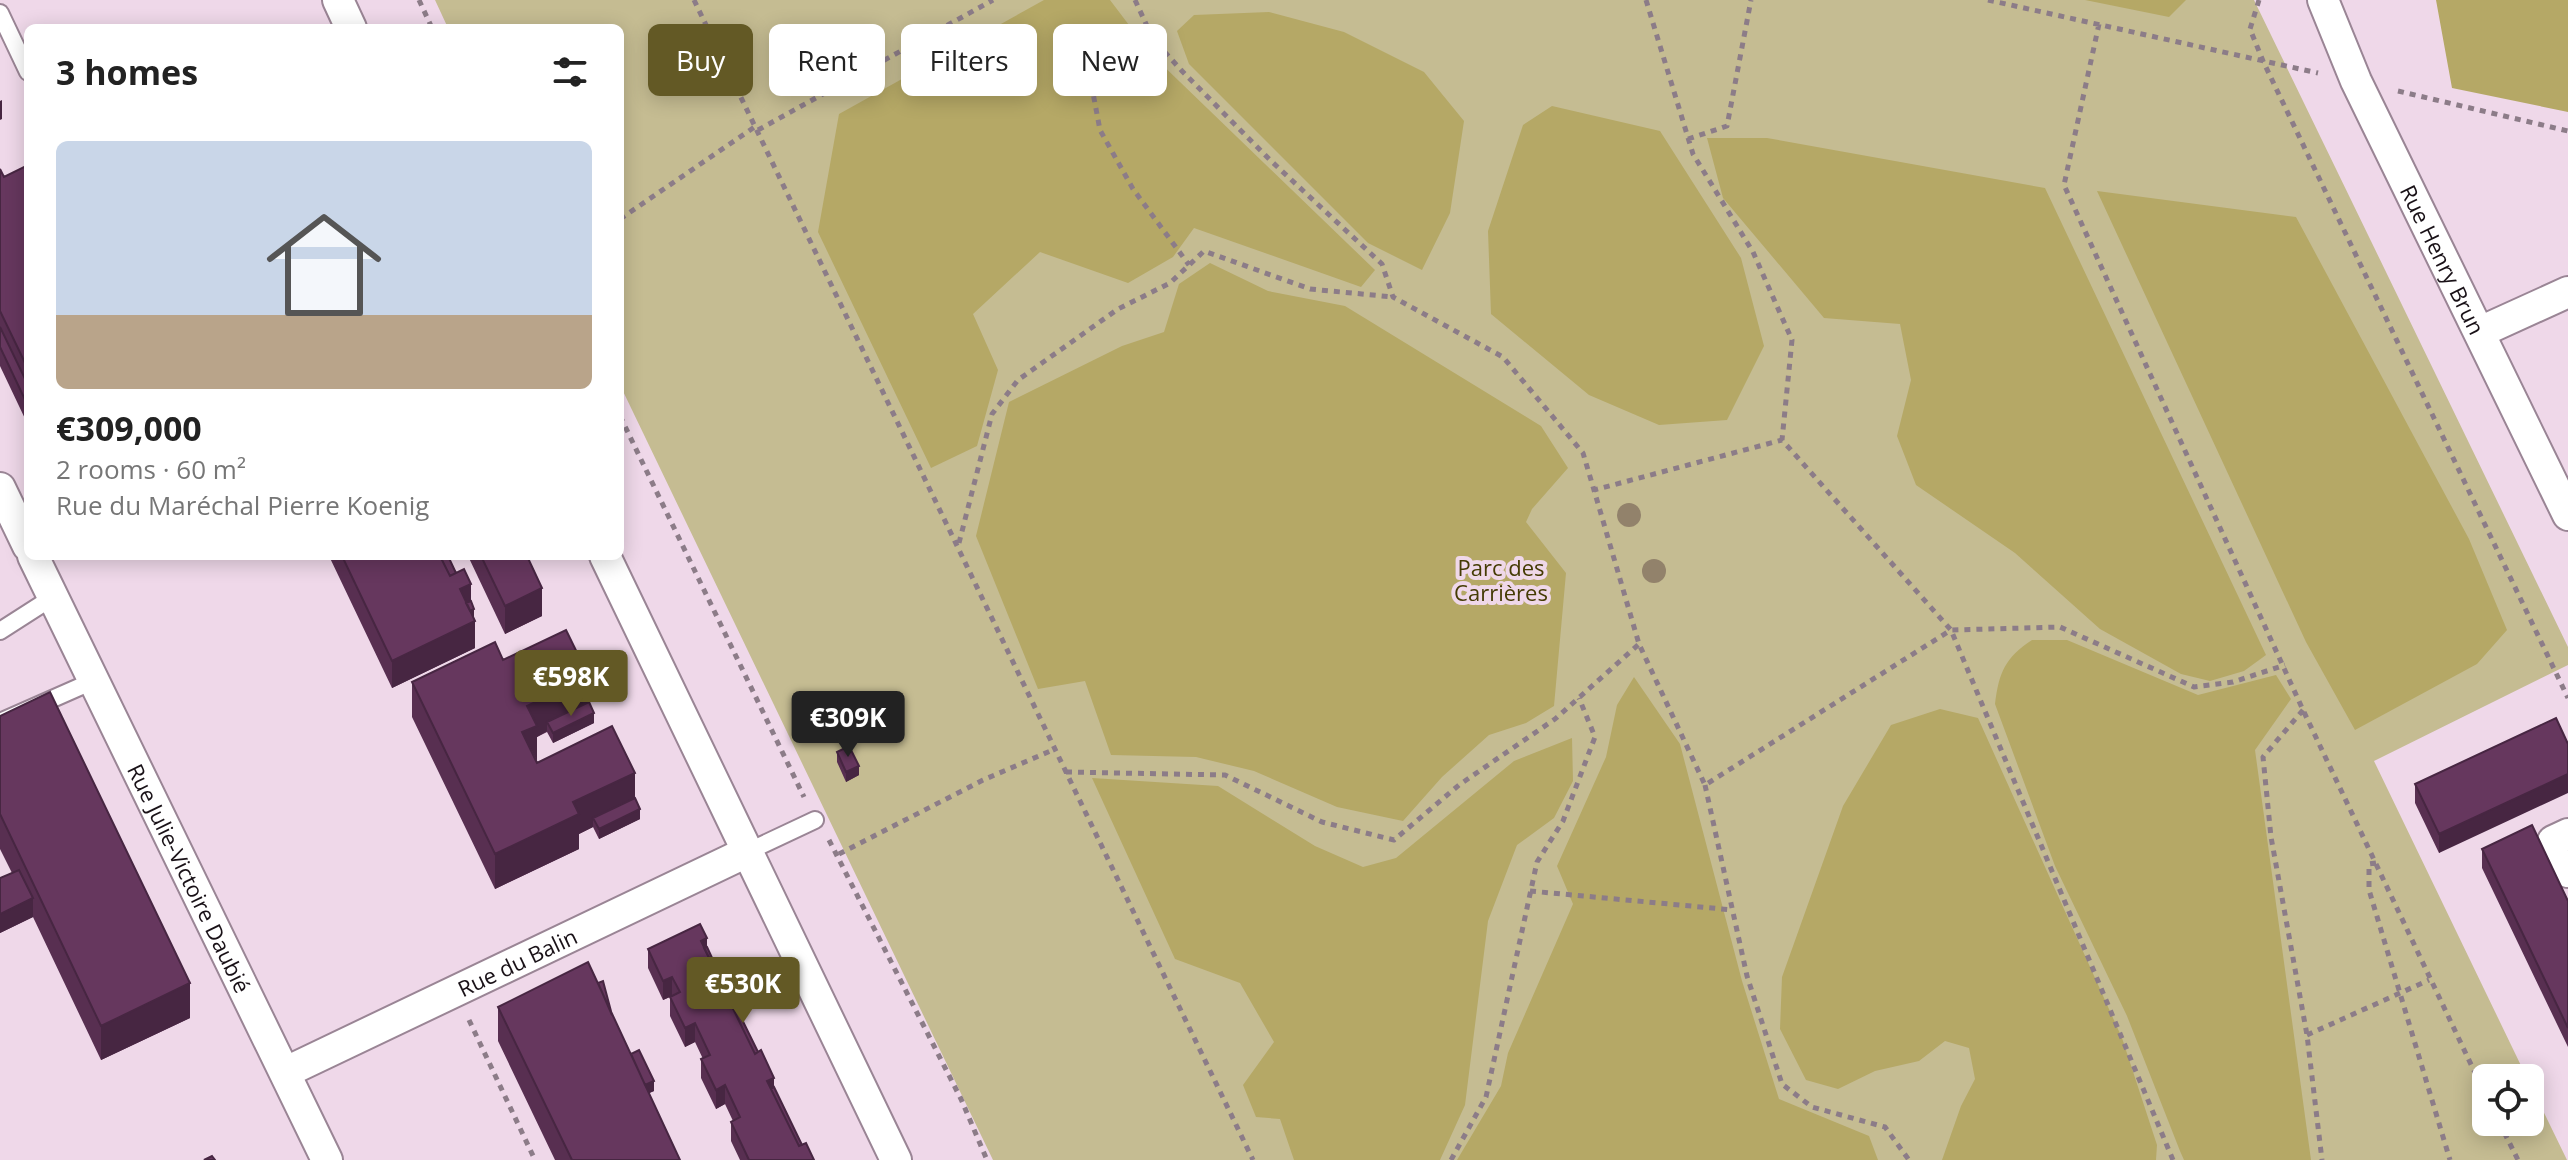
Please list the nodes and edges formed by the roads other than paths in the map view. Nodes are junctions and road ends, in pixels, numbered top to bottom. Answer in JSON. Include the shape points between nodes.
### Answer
{"nodes":[{"id":1,"x":338,"y":0,"type":"edge"},
{"id":2,"x":2323,"y":0,"type":"edge"},
{"id":3,"x":0,"y":13,"type":"edge"},
{"id":4,"x":349,"y":24,"type":"edge"},
{"id":5,"x":24,"y":64,"type":"edge"},
{"id":6,"x":2568,"y":292,"type":"edge"},
{"id":7,"x":2480,"y":332,"type":"junction"},
{"id":8,"x":0,"y":488,"type":"edge"},
{"id":9,"x":2568,"y":515,"type":"edge"},
{"id":10,"x":24,"y":538,"type":"edge"},
{"id":11,"x":35,"y":560,"type":"edge"},
{"id":12,"x":607,"y":560,"type":"edge"},
{"id":13,"x":53,"y":597,"type":"junction"},
{"id":14,"x":0,"y":631,"type":"edge"},
{"id":15,"x":93,"y":681,"type":"junction"},
{"id":16,"x":0,"y":722,"type":"edge"},
{"id":17,"x":815,"y":820,"type":"road end"},
{"id":18,"x":2568,"y":834,"type":"edge"},
{"id":19,"x":747,"y":852,"type":"junction"},
{"id":20,"x":2568,"y":872,"type":"edge"},
{"id":21,"x":286,"y":1072,"type":"junction"},
{"id":22,"x":327,"y":1160,"type":"edge"},
{"id":23,"x":896,"y":1160,"type":"edge"}],
"edges":[{"from":1,"to":4,"type":"street"},
{"from":2,"to":7,"type":"street","name":"Rue Henry Brun","via":[[2356,81]]},
{"from":3,"to":5,"type":"lane"},
{"from":6,"to":7,"type":"street"},
{"from":7,"to":9,"type":"street","name":"Rue Henry Brun"},
{"from":8,"to":10,"type":"street"},
{"from":11,"to":13,"type":"street","name":"Rue Julie-Victoire Daubié"},
{"from":12,"to":19,"type":"street"},
{"from":13,"to":14,"type":"lane"},
{"from":13,"to":15,"type":"street","name":"Rue Julie-Victoire Daubié"},
{"from":15,"to":16,"type":"lane"},
{"from":15,"to":21,"type":"street","name":"Rue Julie-Victoire Daubié"},
{"from":17,"to":19,"type":"lane"},
{"from":18,"to":20,"type":"street","via":[[2553,841]]},
{"from":19,"to":21,"type":"street","name":"Rue du Balin"},
{"from":19,"to":23,"type":"street"},
{"from":21,"to":22,"type":"street","name":"Rue Julie-Victoire Daubié"}]}
